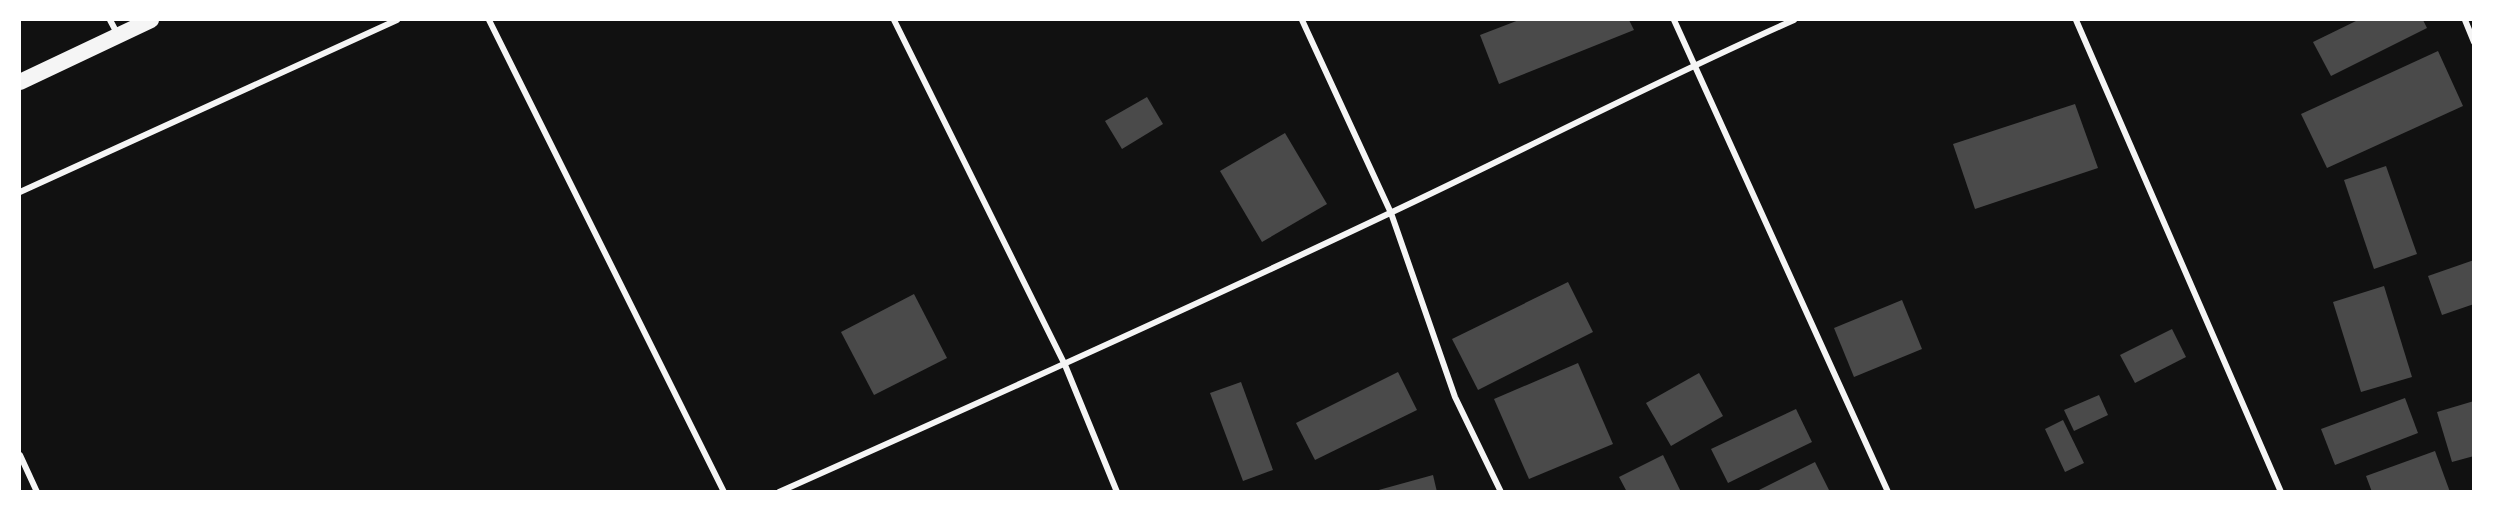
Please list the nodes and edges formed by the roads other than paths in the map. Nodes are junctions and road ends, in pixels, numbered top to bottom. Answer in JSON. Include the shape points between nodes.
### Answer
{"nodes":[{"id":1,"x":110,"y":20,"type":"edge"},
{"id":2,"x":151,"y":20,"type":"edge"},
{"id":3,"x":397,"y":20,"type":"edge"},
{"id":4,"x":489,"y":20,"type":"edge"},
{"id":5,"x":894,"y":20,"type":"edge"},
{"id":6,"x":1302,"y":20,"type":"edge"},
{"id":7,"x":1674,"y":20,"type":"edge"},
{"id":8,"x":1794,"y":20,"type":"edge"},
{"id":9,"x":2076,"y":20,"type":"edge"},
{"id":10,"x":2465,"y":20,"type":"edge"},
{"id":11,"x":118,"y":36,"type":"junction"},
{"id":12,"x":2474,"y":42,"type":"edge"},
{"id":13,"x":1695,"y":64,"type":"junction"},
{"id":14,"x":20,"y":82,"type":"edge"},
{"id":15,"x":20,"y":192,"type":"edge"},
{"id":16,"x":1391,"y":213,"type":"junction"},
{"id":17,"x":1065,"y":365,"type":"junction"},
{"id":18,"x":20,"y":455,"type":"edge"},
{"id":19,"x":37,"y":492,"type":"edge"},
{"id":20,"x":724,"y":492,"type":"edge"},
{"id":21,"x":779,"y":492,"type":"edge"},
{"id":22,"x":1117,"y":492,"type":"edge"},
{"id":23,"x":1501,"y":492,"type":"edge"},
{"id":24,"x":1888,"y":492,"type":"edge"},
{"id":25,"x":2281,"y":492,"type":"edge"}],
"edges":[{"from":1,"to":11,"type":"street"},
{"from":2,"to":11,"type":"highway"},
{"from":3,"to":15,"type":"street"},
{"from":4,"to":20,"type":"street"},
{"from":5,"to":17,"type":"street"},
{"from":6,"to":16,"type":"street"},
{"from":7,"to":13,"type":"street"},
{"from":8,"to":13,"type":"street"},
{"from":9,"to":25,"type":"street"},
{"from":10,"to":12,"type":"street"},
{"from":11,"to":14,"type":"highway"},
{"from":13,"to":16,"type":"street"},
{"from":13,"to":24,"type":"street"},
{"from":16,"to":17,"type":"street"},
{"from":16,"to":23,"type":"street","via":[[1455,398]]},
{"from":17,"to":21,"type":"street"},
{"from":17,"to":22,"type":"street"},
{"from":18,"to":19,"type":"street"}]}
